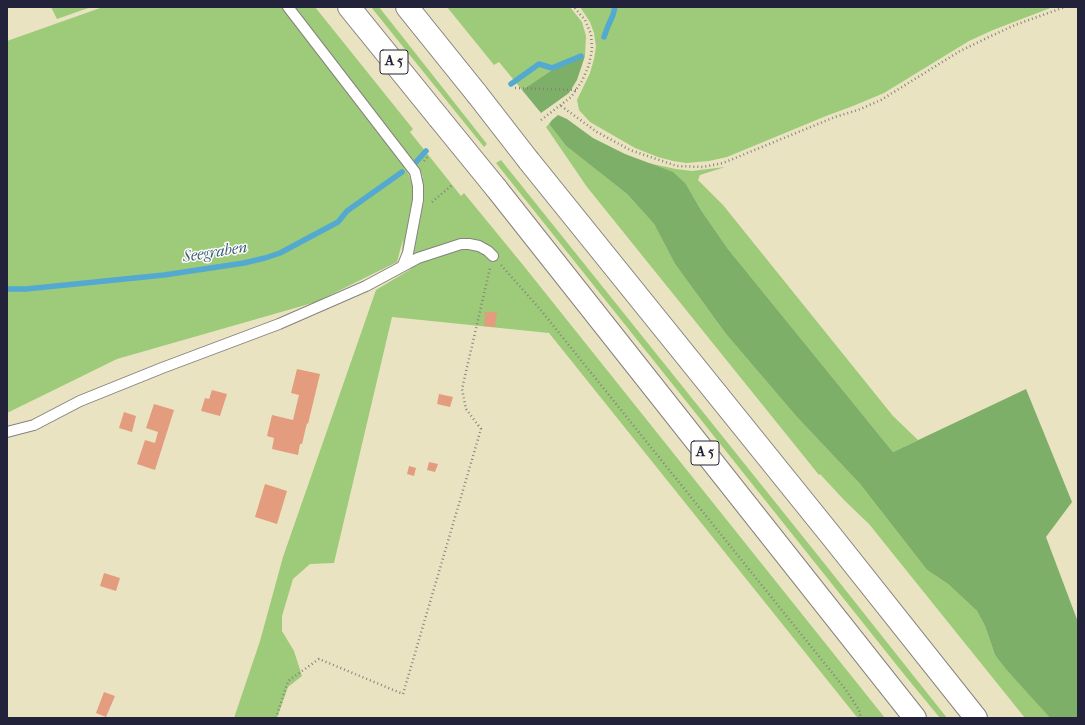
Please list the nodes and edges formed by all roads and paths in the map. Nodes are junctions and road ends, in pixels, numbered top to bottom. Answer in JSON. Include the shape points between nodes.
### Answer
{"nodes":[{"id":1,"x":288,"y":7,"type":"edge"},
{"id":2,"x":349,"y":7,"type":"edge"},
{"id":3,"x":407,"y":7,"type":"edge"},
{"id":4,"x":574,"y":7,"type":"edge"},
{"id":5,"x":1065,"y":7,"type":"edge"},
{"id":6,"x":515,"y":88,"type":"dead end"},
{"id":7,"x":577,"y":90,"type":"junction"},
{"id":8,"x":561,"y":106,"type":"junction"},
{"id":9,"x":542,"y":120,"type":"dead end"},
{"id":10,"x":452,"y":185,"type":"dead end"},
{"id":11,"x":416,"y":215,"type":"junction"},
{"id":12,"x":493,"y":256,"type":"junction"},
{"id":13,"x":403,"y":265,"type":"junction"},
{"id":14,"x":7,"y":432,"type":"edge"},
{"id":15,"x":276,"y":718,"type":"edge"},
{"id":16,"x":861,"y":718,"type":"edge"},
{"id":17,"x":915,"y":718,"type":"edge"},
{"id":18,"x":976,"y":718,"type":"edge"}],
"edges":[{"from":1,"to":11,"type":"lane","via":[[414,172],[418,186]]},
{"from":2,"to":17,"type":"highway","number":"A 5","bridge":true,"via":[[496,188]]},
{"from":3,"to":18,"type":"highway","bridge":true},
{"from":4,"to":7,"type":"path","via":[[585,20],[591,34],[592,49],[589,65]]},
{"from":5,"to":8,"type":"path","via":[[1015,25],[971,46],[881,100],[723,163],[703,167],[676,166],[636,152],[597,132]]},
{"from":6,"to":7,"type":"path"},
{"from":7,"to":8,"type":"path"},
{"from":8,"to":9,"type":"path"},
{"from":10,"to":11,"type":"path"},
{"from":11,"to":13,"type":"lane"},
{"from":12,"to":13,"type":"lane","via":[[479,246],[461,244]]},
{"from":12,"to":15,"type":"path","via":[[462,390],[466,409],[481,429],[403,694],[319,659],[288,681]]},
{"from":12,"to":16,"type":"path","via":[[539,308],[846,690],[859,710]]},
{"from":13,"to":14,"type":"lane","via":[[366,286],[279,324],[80,401],[34,425]]}]}
